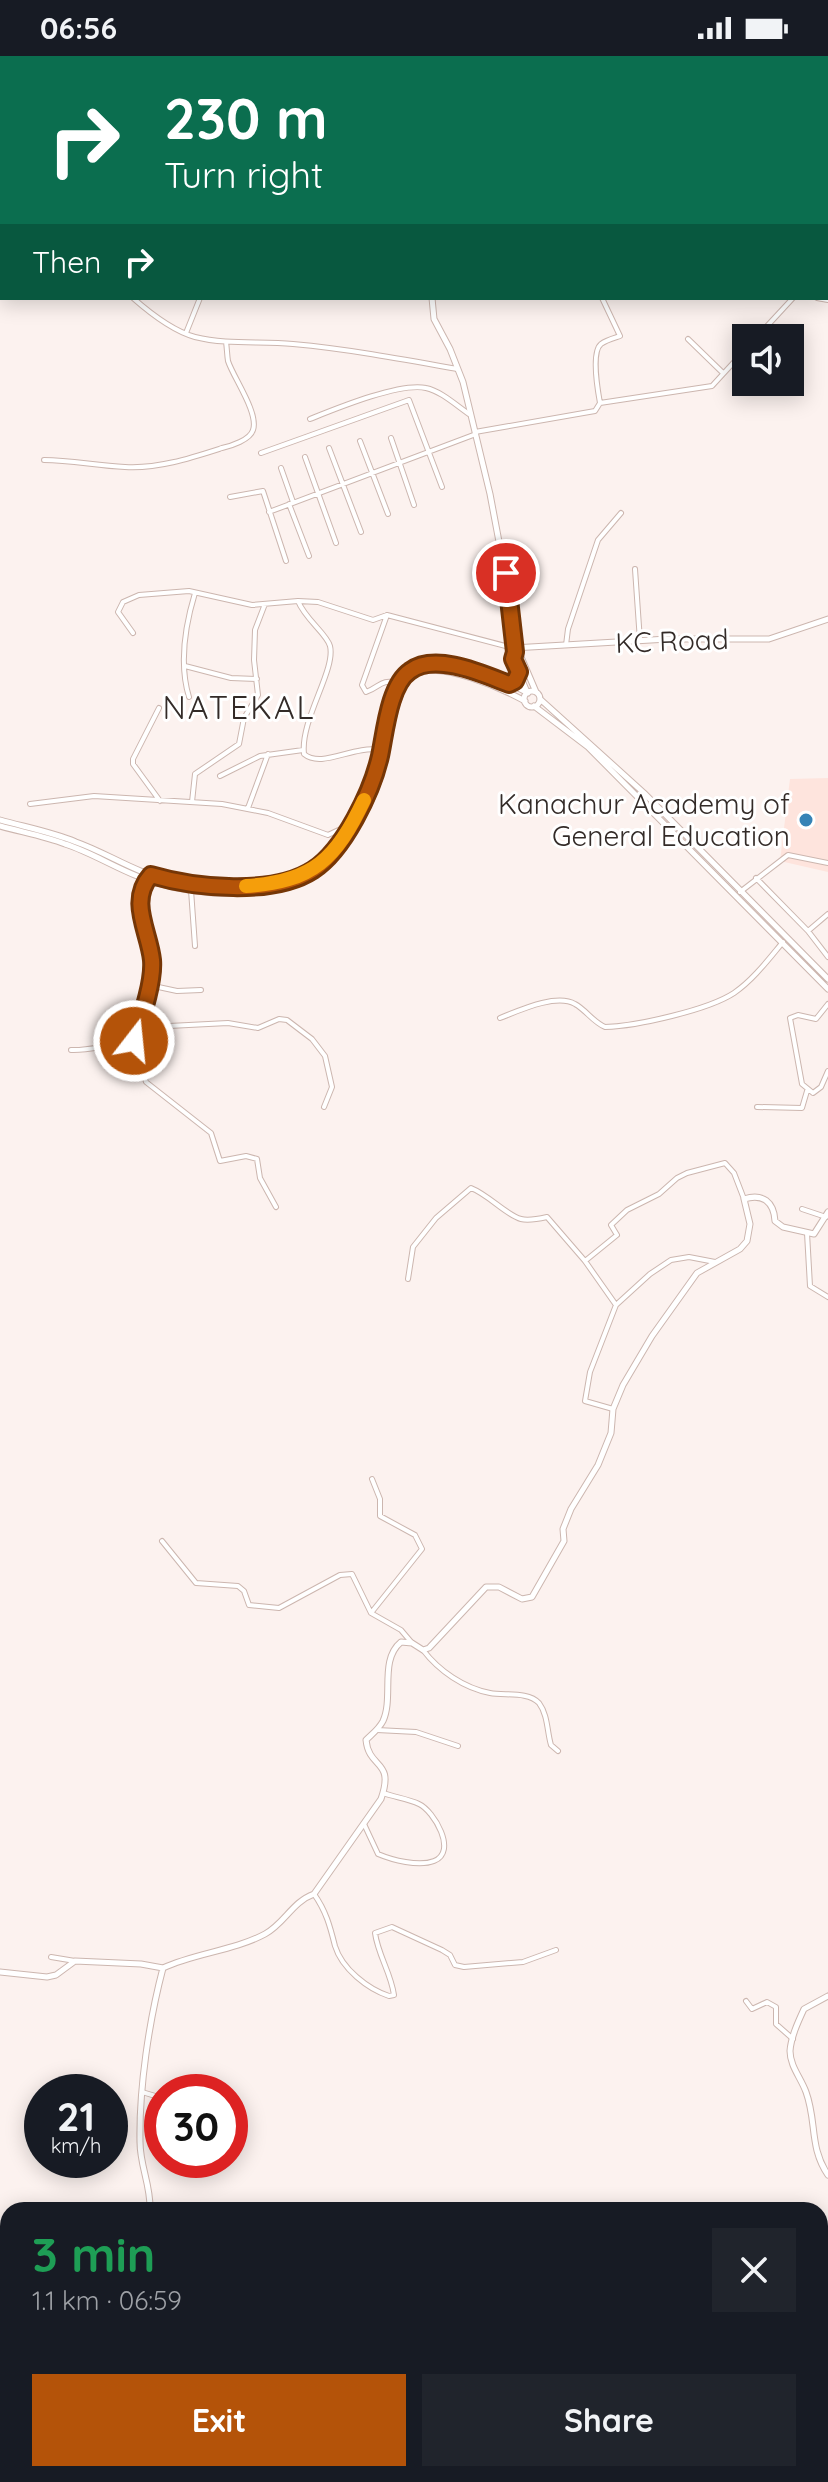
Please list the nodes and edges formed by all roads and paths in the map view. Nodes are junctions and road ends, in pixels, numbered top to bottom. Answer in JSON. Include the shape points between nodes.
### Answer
{"nodes":[{"id":1,"x":136,"y":300,"type":"edge"},
{"id":2,"x":199,"y":300,"type":"edge"},
{"id":3,"x":432,"y":300,"type":"edge"},
{"id":4,"x":603,"y":300,"type":"edge"},
{"id":5,"x":791,"y":300,"type":"edge"},
{"id":6,"x":769,"y":324,"type":"edge"},
{"id":7,"x":186,"y":333,"type":"junction"},
{"id":8,"x":688,"y":339,"type":"dead end"},
{"id":9,"x":226,"y":342,"type":"junction"},
{"id":10,"x":732,"y":364,"type":"edge"},
{"id":11,"x":458,"y":369,"type":"junction"},
{"id":12,"x":723,"y":373,"type":"junction"},
{"id":13,"x":600,"y":403,"type":"junction"},
{"id":14,"x":471,"y":416,"type":"junction"},
{"id":15,"x":310,"y":419,"type":"dead end"},
{"id":16,"x":476,"y":433,"type":"junction"},
{"id":17,"x":391,"y":438,"type":"dead end"},
{"id":18,"x":360,"y":441,"type":"dead end"},
{"id":19,"x":329,"y":448,"type":"dead end"},
{"id":20,"x":430,"y":451,"type":"junction"},
{"id":21,"x":261,"y":453,"type":"dead end"},
{"id":22,"x":305,"y":457,"type":"dead end"},
{"id":23,"x":44,"y":460,"type":"dead end"},
{"id":24,"x":400,"y":463,"type":"junction"},
{"id":25,"x":281,"y":468,"type":"dead end"},
{"id":26,"x":372,"y":473,"type":"junction"},
{"id":27,"x":343,"y":484,"type":"junction"},
{"id":28,"x":442,"y":487,"type":"dead end"},
{"id":29,"x":318,"y":493,"type":"junction"},
{"id":30,"x":230,"y":497,"type":"dead end"},
{"id":31,"x":291,"y":503,"type":"junction"},
{"id":32,"x":414,"y":505,"type":"dead end"},
{"id":33,"x":269,"y":512,"type":"junction"},
{"id":34,"x":621,"y":513,"type":"dead end"},
{"id":35,"x":388,"y":514,"type":"dead end"},
{"id":36,"x":361,"y":532,"type":"dead end"},
{"id":37,"x":336,"y":543,"type":"dead end"},
{"id":38,"x":309,"y":556,"type":"dead end"},
{"id":39,"x":286,"y":561,"type":"dead end"},
{"id":40,"x":635,"y":569,"type":"dead end"},
{"id":41,"x":195,"y":593,"type":"junction"},
{"id":42,"x":298,"y":601,"type":"junction"},
{"id":43,"x":265,"y":604,"type":"junction"},
{"id":44,"x":387,"y":615,"type":"junction"},
{"id":45,"x":828,"y":619,"type":"edge"},
{"id":46,"x":133,"y":633,"type":"dead end"},
{"id":47,"x":640,"y":641,"type":"junction"},
{"id":48,"x":566,"y":645,"type":"junction"},
{"id":49,"x":514,"y":650,"type":"junction"},
{"id":50,"x":184,"y":666,"type":"junction"},
{"id":51,"x":519,"y":672,"type":"junction"},
{"id":52,"x":257,"y":679,"type":"junction"},
{"id":53,"x":399,"y":683,"type":"junction"},
{"id":54,"x":509,"y":684,"type":"junction"},
{"id":55,"x":528,"y":693,"type":"junction"},
{"id":56,"x":538,"y":696,"type":"junction"},
{"id":57,"x":189,"y":697,"type":"dead end"},
{"id":58,"x":525,"y":701,"type":"junction"},
{"id":59,"x":534,"y":706,"type":"junction"},
{"id":60,"x":159,"y":708,"type":"dead end"},
{"id":61,"x":303,"y":750,"type":"junction"},
{"id":62,"x":384,"y":751,"type":"junction"},
{"id":63,"x":268,"y":754,"type":"junction"},
{"id":64,"x":220,"y":776,"type":"dead end"},
{"id":65,"x":160,"y":801,"type":"junction"},
{"id":66,"x":192,"y":802,"type":"junction"},
{"id":67,"x":30,"y":804,"type":"dead end"},
{"id":68,"x":248,"y":809,"type":"junction"},
{"id":69,"x":0,"y":823,"type":"edge"},
{"id":70,"x":351,"y":829,"type":"junction"},
{"id":71,"x":693,"y":848,"type":"junction"},
{"id":72,"x":828,"y":863,"type":"edge"},
{"id":73,"x":149,"y":877,"type":"junction"},
{"id":74,"x":756,"y":878,"type":"junction"},
{"id":75,"x":191,"y":890,"type":"junction"},
{"id":76,"x":740,"y":892,"type":"junction"},
{"id":77,"x":750,"y":906,"type":"junction"},
{"id":78,"x":828,"y":914,"type":"edge"},
{"id":79,"x":808,"y":931,"type":"junction"},
{"id":80,"x":783,"y":942,"type":"junction"},
{"id":81,"x":195,"y":946,"type":"dead end"},
{"id":82,"x":828,"y":957,"type":"edge"},
{"id":83,"x":820,"y":976,"type":"junction"},
{"id":84,"x":828,"y":979,"type":"edge"},
{"id":85,"x":148,"y":985,"type":"junction"},
{"id":86,"x":828,"y":989,"type":"edge"},
{"id":87,"x":201,"y":990,"type":"dead end"},
{"id":88,"x":828,"y":1004,"type":"edge"},
{"id":89,"x":141,"y":1017,"type":"junction"},
{"id":90,"x":500,"y":1018,"type":"dead end"},
{"id":91,"x":134,"y":1041,"type":"junction"},
{"id":92,"x":71,"y":1050,"type":"dead end"},
{"id":93,"x":828,"y":1071,"type":"edge"},
{"id":94,"x":807,"y":1091,"type":"junction"},
{"id":95,"x":324,"y":1107,"type":"dead end"},
{"id":96,"x":757,"y":1107,"type":"dead end"},
{"id":97,"x":744,"y":1199,"type":"junction"},
{"id":98,"x":276,"y":1207,"type":"dead end"},
{"id":99,"x":802,"y":1209,"type":"dead end"},
{"id":100,"x":827,"y":1215,"type":"edge"},
{"id":101,"x":807,"y":1233,"type":"junction"},
{"id":102,"x":585,"y":1261,"type":"junction"},
{"id":103,"x":715,"y":1262,"type":"junction"},
{"id":104,"x":408,"y":1279,"type":"dead end"},
{"id":105,"x":828,"y":1297,"type":"edge"},
{"id":106,"x":616,"y":1305,"type":"junction"},
{"id":107,"x":613,"y":1409,"type":"junction"},
{"id":108,"x":372,"y":1479,"type":"dead end"},
{"id":109,"x":162,"y":1541,"type":"dead end"},
{"id":110,"x":371,"y":1613,"type":"junction"},
{"id":111,"x":412,"y":1643,"type":"junction"},
{"id":112,"x":423,"y":1650,"type":"junction"},
{"id":113,"x":377,"y":1730,"type":"junction"},
{"id":114,"x":458,"y":1746,"type":"dead end"},
{"id":115,"x":558,"y":1751,"type":"dead end"},
{"id":116,"x":383,"y":1793,"type":"junction"},
{"id":117,"x":363,"y":1822,"type":"junction"},
{"id":118,"x":314,"y":1894,"type":"junction"},
{"id":119,"x":556,"y":1950,"type":"dead end"},
{"id":120,"x":51,"y":1957,"type":"dead end"},
{"id":121,"x":75,"y":1961,"type":"junction"},
{"id":122,"x":163,"y":1968,"type":"junction"},
{"id":123,"x":0,"y":1972,"type":"edge"},
{"id":124,"x":828,"y":1996,"type":"edge"},
{"id":125,"x":746,"y":2001,"type":"dead end"},
{"id":126,"x":793,"y":2039,"type":"junction"},
{"id":127,"x":142,"y":2092,"type":"joint"},
{"id":128,"x":828,"y":2175,"type":"edge"},
{"id":129,"x":150,"y":2202,"type":"edge"}],
"edges":[{"from":1,"to":7,"type":"street"},
{"from":2,"to":7,"type":"street"},
{"from":3,"to":11,"type":"main road","via":[[434,319]]},
{"from":4,"to":13,"type":"street","via":[[620,336],[597,349]]},
{"from":5,"to":6,"type":"street"},
{"from":7,"to":9,"type":"street"},
{"from":8,"to":12,"type":"street"},
{"from":9,"to":11,"type":"street","via":[[346,349]]},
{"from":9,"to":23,"type":"street","via":[[253,420],[251,434],[235,444],[151,467]]},
{"from":10,"to":12,"type":"street"},
{"from":11,"to":14,"type":"main road"},
{"from":12,"to":13,"type":"street","via":[[712,386]]},
{"from":13,"to":16,"type":"street","via":[[595,411]]},
{"from":14,"to":15,"type":"street","via":[[434,390],[419,387],[370,396]]},
{"from":14,"to":16,"type":"main road"},
{"from":16,"to":20,"type":"street"},
{"from":16,"to":49,"type":"main road","via":[[501,546]]},
{"from":17,"to":24,"type":"street"},
{"from":18,"to":26,"type":"street"},
{"from":19,"to":27,"type":"street"},
{"from":20,"to":21,"type":"street","via":[[412,402],[406,400]]},
{"from":20,"to":24,"type":"street"},
{"from":20,"to":28,"type":"street"},
{"from":22,"to":29,"type":"street"},
{"from":24,"to":26,"type":"street"},
{"from":24,"to":32,"type":"street"},
{"from":25,"to":31,"type":"street"},
{"from":26,"to":27,"type":"street"},
{"from":26,"to":35,"type":"street"},
{"from":27,"to":29,"type":"street"},
{"from":27,"to":36,"type":"street"},
{"from":29,"to":31,"type":"street"},
{"from":29,"to":37,"type":"street"},
{"from":30,"to":33,"type":"street","via":[[261,490]]},
{"from":31,"to":33,"type":"street"},
{"from":31,"to":38,"type":"street"},
{"from":33,"to":39,"type":"street"},
{"from":34,"to":48,"type":"street","via":[[598,540]]},
{"from":40,"to":47,"type":"street"},
{"from":41,"to":43,"type":"street"},
{"from":41,"to":46,"type":"street","via":[[139,595],[123,602],[118,612]]},
{"from":41,"to":50,"type":"street","via":[[186,622]]},
{"from":42,"to":43,"type":"street"},
{"from":42,"to":44,"type":"street","via":[[373,620]]},
{"from":42,"to":61,"type":"street","via":[[330,646]]},
{"from":43,"to":52,"type":"street","via":[[255,630]]},
{"from":44,"to":49,"type":"street"},
{"from":44,"to":53,"type":"street","via":[[362,685],[366,692],[388,680]]},
{"from":45,"to":47,"type":"main road","name":"KC Road","via":[[769,639]]},
{"from":47,"to":48,"type":"main road","name":"KC Road"},
{"from":48,"to":49,"type":"main road","name":"KC Road"},
{"from":49,"to":51,"type":"main road"},
{"from":49,"to":56,"type":"main road"},
{"from":50,"to":52,"type":"street"},
{"from":50,"to":57,"type":"street"},
{"from":51,"to":54,"type":"main road"},
{"from":51,"to":55,"type":"main road"},
{"from":52,"to":66,"type":"street","via":[[258,695],[244,718],[239,744],[195,774]]},
{"from":53,"to":54,"type":"main road","via":[[410,670],[431,664]]},
{"from":53,"to":62,"type":"main road"},
{"from":54,"to":55,"type":"main road"},
{"from":55,"to":56,"type":"main road"},
{"from":55,"to":58,"type":"main road"},
{"from":56,"to":59,"type":"main road"},
{"from":56,"to":71,"type":"main road","via":[[603,753]]},
{"from":58,"to":59,"type":"main road"},
{"from":58,"to":62,"type":"main road","via":[[452,674],[417,673],[401,694]]},
{"from":59,"to":71,"type":"main road","via":[[588,747]]},
{"from":60,"to":65,"type":"street","via":[[133,764]]},
{"from":61,"to":62,"type":"street","via":[[311,760],[365,747]]},
{"from":61,"to":63,"type":"street"},
{"from":62,"to":70,"type":"main road"},
{"from":63,"to":64,"type":"street"},
{"from":63,"to":68,"type":"street"},
{"from":65,"to":66,"type":"street"},
{"from":65,"to":67,"type":"street","via":[[94,796]]},
{"from":66,"to":68,"type":"street"},
{"from":68,"to":70,"type":"street","via":[[328,835]]},
{"from":69,"to":73,"type":"main road","via":[[64,837]]},
{"from":70,"to":73,"type":"main road","via":[[323,862],[296,878],[215,887]]},
{"from":70,"to":75,"type":"main road","via":[[330,862],[302,882],[245,892]]},
{"from":71,"to":76,"type":"main road"},
{"from":71,"to":77,"type":"main road"},
{"from":72,"to":74,"type":"street","via":[[788,855]]},
{"from":73,"to":75,"type":"main road"},
{"from":73,"to":85,"type":"street","via":[[139,911],[152,962]]},
{"from":74,"to":76,"type":"street"},
{"from":74,"to":79,"type":"street"},
{"from":75,"to":81,"type":"street"},
{"from":76,"to":77,"type":"main road"},
{"from":77,"to":80,"type":"main road"},
{"from":77,"to":83,"type":"main road"},
{"from":78,"to":79,"type":"street"},
{"from":79,"to":82,"type":"street"},
{"from":80,"to":83,"type":"main road"},
{"from":80,"to":90,"type":"street","via":[[733,993],[651,1020],[605,1027],[565,1001]]},
{"from":83,"to":84,"type":"main road"},
{"from":83,"to":86,"type":"main road"},
{"from":85,"to":87,"type":"street"},
{"from":85,"to":89,"type":"street"},
{"from":88,"to":94,"type":"street","via":[[816,1019],[790,1018]]},
{"from":89,"to":91,"type":"street"},
{"from":89,"to":95,"type":"street","via":[[169,1026],[228,1023],[258,1028],[287,1020],[325,1056],[332,1087]]},
{"from":91,"to":92,"type":"street"},
{"from":91,"to":98,"type":"street","via":[[146,1082],[211,1133],[220,1161],[257,1159],[260,1178]]},
{"from":93,"to":94,"type":"street","via":[[821,1087]]},
{"from":94,"to":96,"type":"street","via":[[802,1108]]},
{"from":97,"to":101,"type":"main road","via":[[764,1198],[775,1210],[775,1221]]},
{"from":97,"to":102,"type":"street","via":[[725,1163],[687,1173],[627,1210],[611,1225],[617,1235]]},
{"from":97,"to":103,"type":"main road","via":[[750,1224],[747,1241]]},
{"from":99,"to":100,"type":"street"},
{"from":100,"to":101,"type":"main road","via":[[814,1234]]},
{"from":101,"to":105,"type":"street","via":[[810,1286]]},
{"from":102,"to":104,"type":"street","via":[[547,1217],[516,1218],[471,1188],[413,1247]]},
{"from":102,"to":106,"type":"street"},
{"from":103,"to":106,"type":"street","via":[[671,1260]]},
{"from":103,"to":107,"type":"main road","via":[[697,1273],[652,1336]]},
{"from":106,"to":107,"type":"street","via":[[590,1372],[585,1401]]},
{"from":107,"to":112,"type":"main road","via":[[611,1433],[598,1465],[571,1509],[564,1541],[532,1597],[522,1599],[499,1587],[486,1587],[436,1643]]},
{"from":108,"to":110,"type":"street","via":[[380,1516],[415,1535],[422,1549]]},
{"from":109,"to":110,"type":"street","via":[[196,1583],[238,1586],[249,1605],[279,1608],[340,1575],[352,1574]]},
{"from":110,"to":111,"type":"street"},
{"from":111,"to":112,"type":"main road"},
{"from":111,"to":113,"type":"main road","via":[[401,1642],[391,1656],[384,1720]]},
{"from":112,"to":115,"type":"street","via":[[443,1672],[486,1692],[539,1704],[551,1745]]},
{"from":113,"to":114,"type":"street","via":[[416,1732]]},
{"from":113,"to":116,"type":"main road","via":[[366,1740],[367,1750],[383,1767]]},
{"from":116,"to":117,"type":"main road"},
{"from":116,"to":117,"type":"street","via":[[422,1805],[441,1828],[442,1854],[431,1862],[378,1854]]},
{"from":117,"to":118,"type":"main road"},
{"from":118,"to":119,"type":"street","via":[[326,1911],[339,1955],[364,1983],[389,1996],[394,1995],[393,1984],[375,1933],[387,1927],[442,1950],[464,1967],[523,1962]]},
{"from":118,"to":122,"type":"main road","via":[[299,1900],[266,1934]]},
{"from":120,"to":121,"type":"street"},
{"from":121,"to":122,"type":"main road"},
{"from":121,"to":123,"type":"main road","via":[[47,1977]]},
{"from":122,"to":127,"type":"main road"},
{"from":124,"to":126,"type":"main road","via":[[804,2009]]},
{"from":125,"to":126,"type":"street","via":[[752,2009],[773,2003],[776,2024]]},
{"from":126,"to":128,"type":"main road","via":[[792,2063],[807,2093],[815,2150]]},
{"from":127,"to":129,"type":"main road","via":[[139,2143]]}]}
